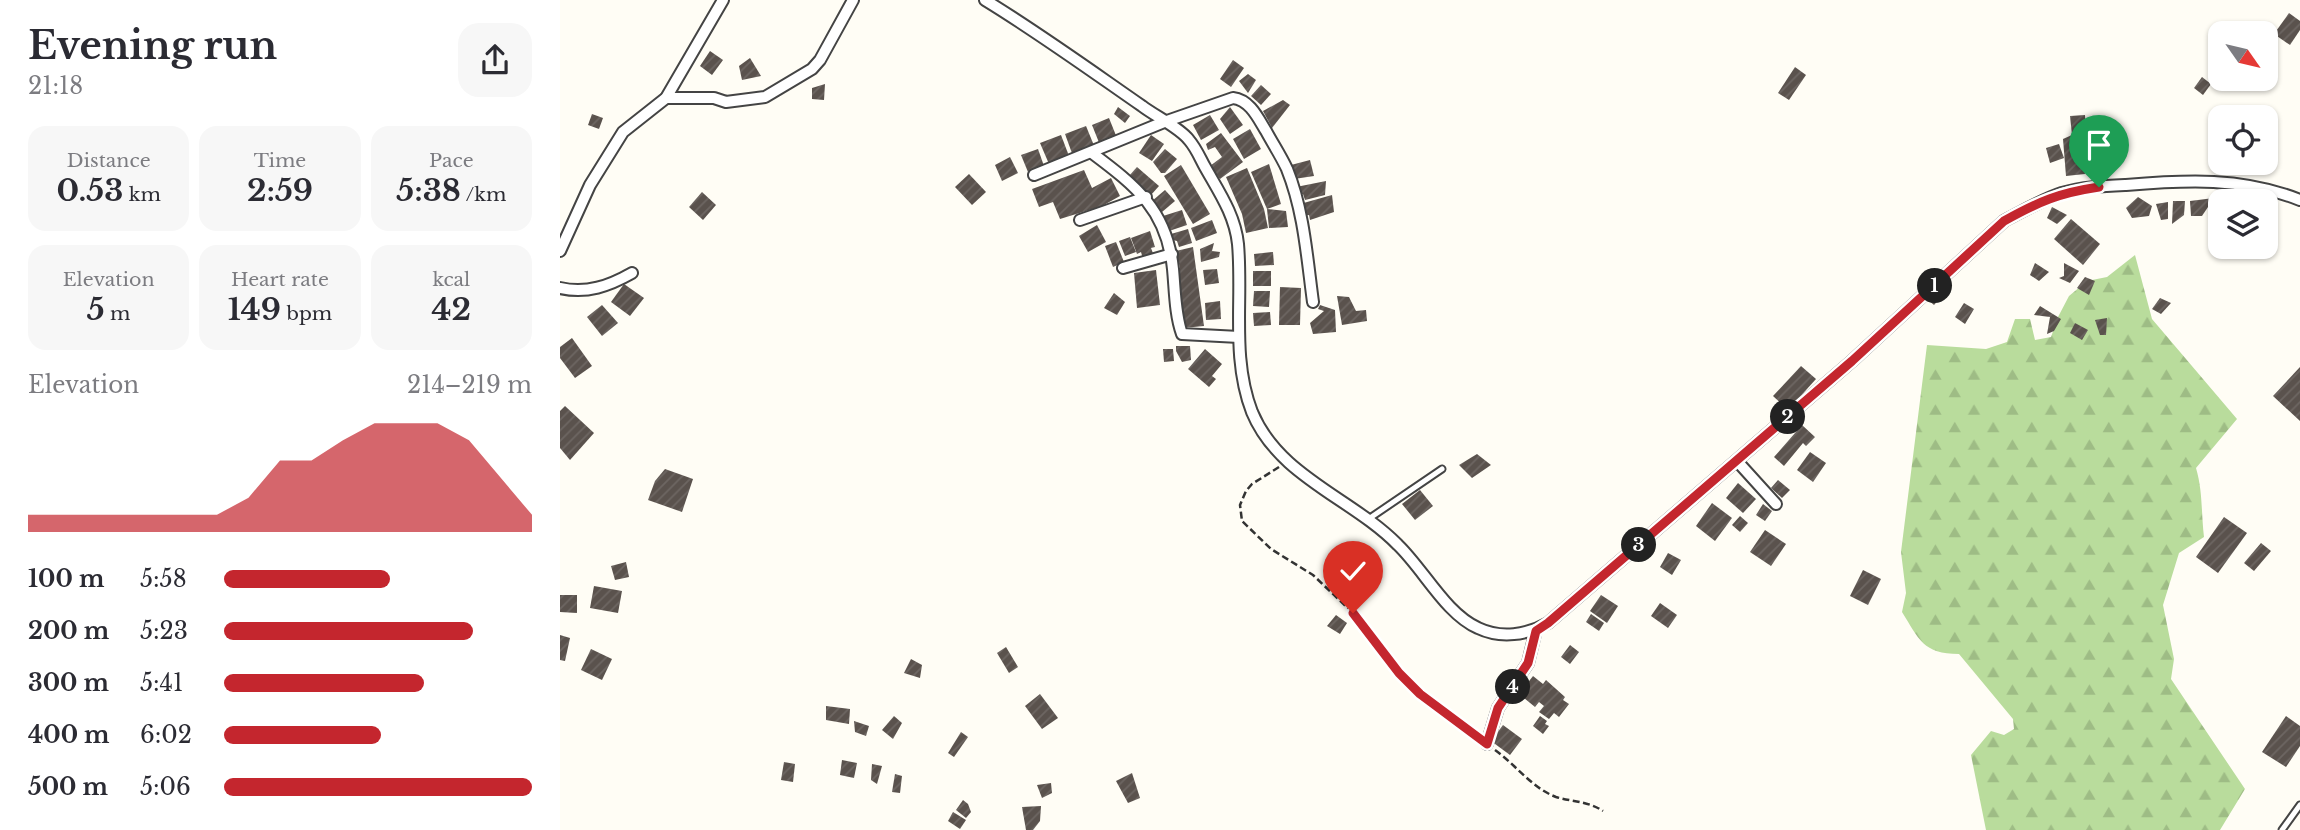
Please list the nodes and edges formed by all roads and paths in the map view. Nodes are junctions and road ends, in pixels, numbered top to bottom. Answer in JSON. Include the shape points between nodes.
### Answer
{"nodes":[{"id":1,"x":723,"y":0,"type":"edge"},
{"id":2,"x":853,"y":0,"type":"edge"},
{"id":3,"x":985,"y":0,"type":"edge"},
{"id":4,"x":666,"y":98,"type":"junction"},
{"id":5,"x":1164,"y":122,"type":"junction"},
{"id":6,"x":1092,"y":153,"type":"junction"},
{"id":7,"x":1034,"y":175,"type":"dead end"},
{"id":8,"x":1146,"y":197,"type":"junction"},
{"id":9,"x":2300,"y":200,"type":"edge"},
{"id":10,"x":1080,"y":220,"type":"dead end"},
{"id":11,"x":560,"y":251,"type":"edge"},
{"id":12,"x":1172,"y":254,"type":"junction"},
{"id":13,"x":1123,"y":268,"type":"dead end"},
{"id":14,"x":632,"y":273,"type":"dead end"},
{"id":15,"x":560,"y":288,"type":"edge"},
{"id":16,"x":1313,"y":302,"type":"dead end"},
{"id":17,"x":1239,"y":337,"type":"junction"},
{"id":18,"x":1737,"y":461,"type":"junction"},
{"id":19,"x":1287,"y":462,"type":"junction"},
{"id":20,"x":1442,"y":470,"type":"dead end"},
{"id":21,"x":1776,"y":504,"type":"dead end"},
{"id":22,"x":1367,"y":520,"type":"junction"},
{"id":23,"x":1536,"y":631,"type":"junction"},
{"id":24,"x":1487,"y":744,"type":"junction"},
{"id":25,"x":2300,"y":805,"type":"edge"},
{"id":26,"x":1603,"y":811,"type":"dead end"},
{"id":27,"x":2292,"y":815,"type":"junction"},
{"id":28,"x":2300,"y":821,"type":"edge"},
{"id":29,"x":2282,"y":830,"type":"edge"}],
"edges":[{"from":1,"to":4,"type":"street"},
{"from":2,"to":4,"type":"street","via":[[820,60],[765,97],[726,102]]},
{"from":3,"to":5,"type":"street"},
{"from":4,"to":11,"type":"street","via":[[623,132],[590,185]]},
{"from":5,"to":6,"type":"street"},
{"from":5,"to":16,"type":"street","via":[[1233,98],[1249,106],[1286,168],[1294,192]]},
{"from":5,"to":17,"type":"street","via":[[1190,140],[1231,215],[1238,243]]},
{"from":6,"to":7,"type":"street"},
{"from":6,"to":8,"type":"street"},
{"from":8,"to":10,"type":"street"},
{"from":8,"to":12,"type":"street"},
{"from":9,"to":18,"type":"street","via":[[2216,181],[2099,187],[2064,192],[2034,205],[2004,221]]},
{"from":12,"to":13,"type":"street"},
{"from":12,"to":17,"type":"street","via":[[1182,334]]},
{"from":14,"to":15,"type":"street","via":[[598,288]]},
{"from":17,"to":19,"type":"street","via":[[1242,375],[1252,412],[1270,445]]},
{"from":18,"to":21,"type":"street"},
{"from":18,"to":23,"type":"street"},
{"from":19,"to":22,"type":"street"},
{"from":19,"to":24,"type":"path","via":[[1246,491],[1240,505],[1242,521],[1272,549],[1313,575],[1353,613],[1420,694]]},
{"from":20,"to":22,"type":"lane"},
{"from":22,"to":23,"type":"street","via":[[1396,543],[1461,619],[1499,635]]},
{"from":23,"to":24,"type":"street","via":[[1528,663],[1498,708]]},
{"from":24,"to":26,"type":"path","via":[[1540,789]]},
{"from":25,"to":27,"type":"lane"},
{"from":27,"to":28,"type":"lane"},
{"from":27,"to":29,"type":"lane"}]}
